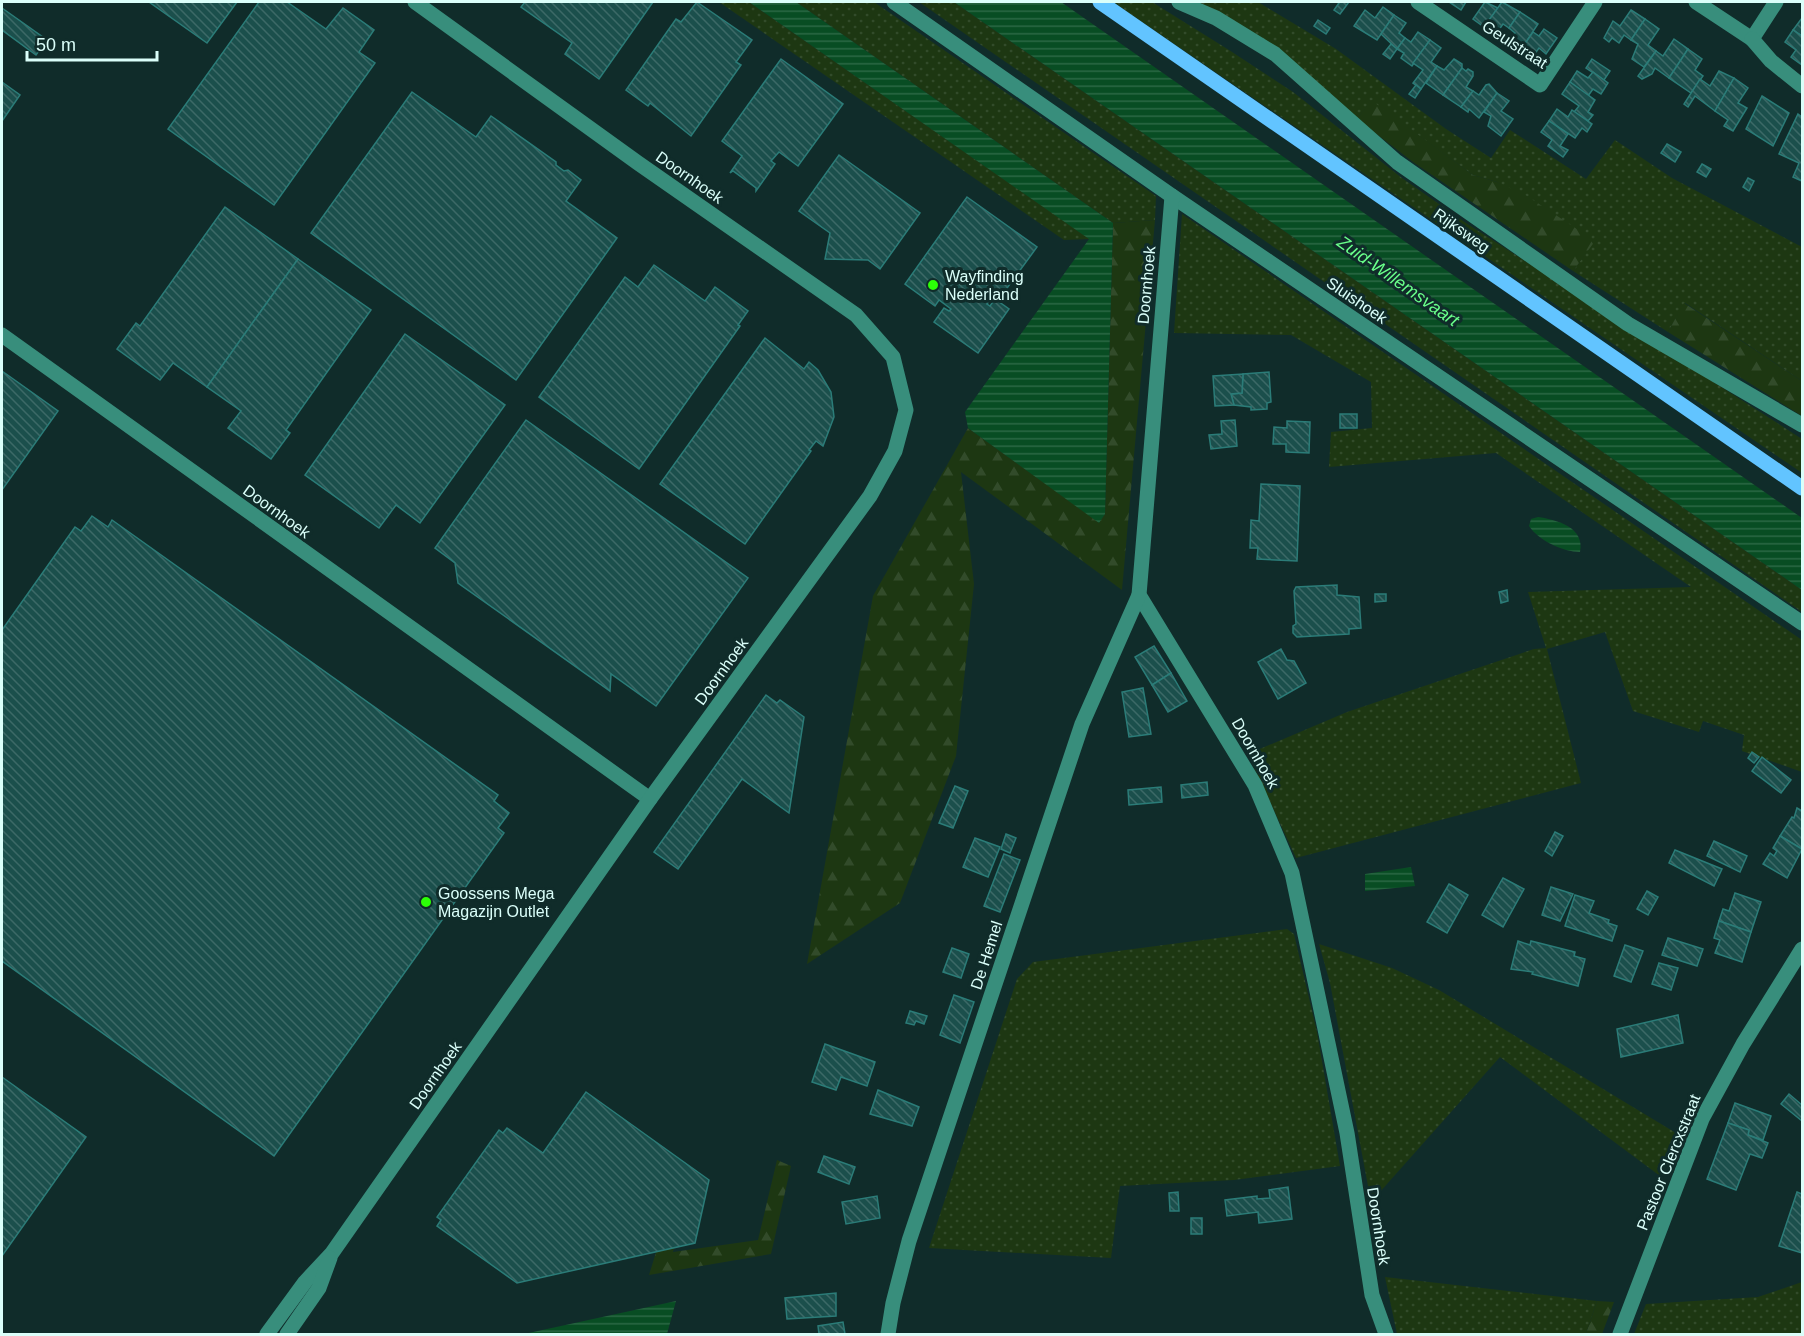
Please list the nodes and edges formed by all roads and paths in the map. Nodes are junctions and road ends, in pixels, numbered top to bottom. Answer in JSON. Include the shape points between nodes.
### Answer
{"nodes":[{"id":1,"x":415,"y":2,"type":"edge"},
{"id":2,"x":894,"y":2,"type":"edge"},
{"id":3,"x":1100,"y":2,"type":"edge"},
{"id":4,"x":1179,"y":2,"type":"edge"},
{"id":5,"x":1418,"y":2,"type":"edge"},
{"id":6,"x":1595,"y":2,"type":"edge"},
{"id":7,"x":1696,"y":2,"type":"edge"},
{"id":8,"x":1774,"y":2,"type":"edge"},
{"id":9,"x":1752,"y":39,"type":"junction"},
{"id":10,"x":1803,"y":86,"type":"edge"},
{"id":11,"x":1172,"y":196,"type":"junction"},
{"id":12,"x":2,"y":336,"type":"edge"},
{"id":13,"x":1803,"y":425,"type":"edge"},
{"id":14,"x":1803,"y":488,"type":"edge"},
{"id":15,"x":1139,"y":595,"type":"junction"},
{"id":16,"x":1803,"y":623,"type":"edge"},
{"id":17,"x":650,"y":799,"type":"junction"},
{"id":18,"x":1803,"y":949,"type":"edge"},
{"id":19,"x":332,"y":1253,"type":"junction"},
{"id":20,"x":267,"y":1335,"type":"edge"},
{"id":21,"x":287,"y":1335,"type":"edge"},
{"id":22,"x":888,"y":1335,"type":"edge"},
{"id":23,"x":1386,"y":1335,"type":"edge"},
{"id":24,"x":1620,"y":1335,"type":"edge"}],
"edges":[{"from":1,"to":17,"type":"street","name":"Doornhoek","via":[[856,315],[892,357],[906,410],[895,451],[870,496]]},
{"from":2,"to":11,"type":"street","name":"Sluishoek"},
{"from":3,"to":14,"type":"main road","name":"Rijksweg"},
{"from":4,"to":13,"type":"street","name":"Rijksweg","via":[[1216,18],[1275,54],[1397,162],[1628,324]]},
{"from":5,"to":6,"type":"street","name":"Geulstraat","via":[[1540,85]]},
{"from":7,"to":9,"type":"street"},
{"from":8,"to":9,"type":"street"},
{"from":9,"to":10,"type":"street","via":[[1790,79]]},
{"from":11,"to":15,"type":"street","name":"Doornhoek"},
{"from":11,"to":16,"type":"street","name":"Sluishoek"},
{"from":12,"to":17,"type":"street","name":"Doornhoek"},
{"from":15,"to":22,"type":"street","name":"De Hemel","via":[[1082,724],[909,1241]]},
{"from":15,"to":23,"type":"street","name":"Doornhoek","via":[[1255,784],[1292,873],[1347,1133],[1372,1295]]},
{"from":17,"to":19,"type":"street","name":"Doornhoek"},
{"from":18,"to":24,"type":"street","name":"Pastoor Clercxstraat","via":[[1743,1044],[1702,1119]]},
{"from":19,"to":20,"type":"street","name":"Doornhoek","via":[[305,1282]]},
{"from":19,"to":21,"type":"street","name":"Doornhoek","via":[[319,1288]]}]}
